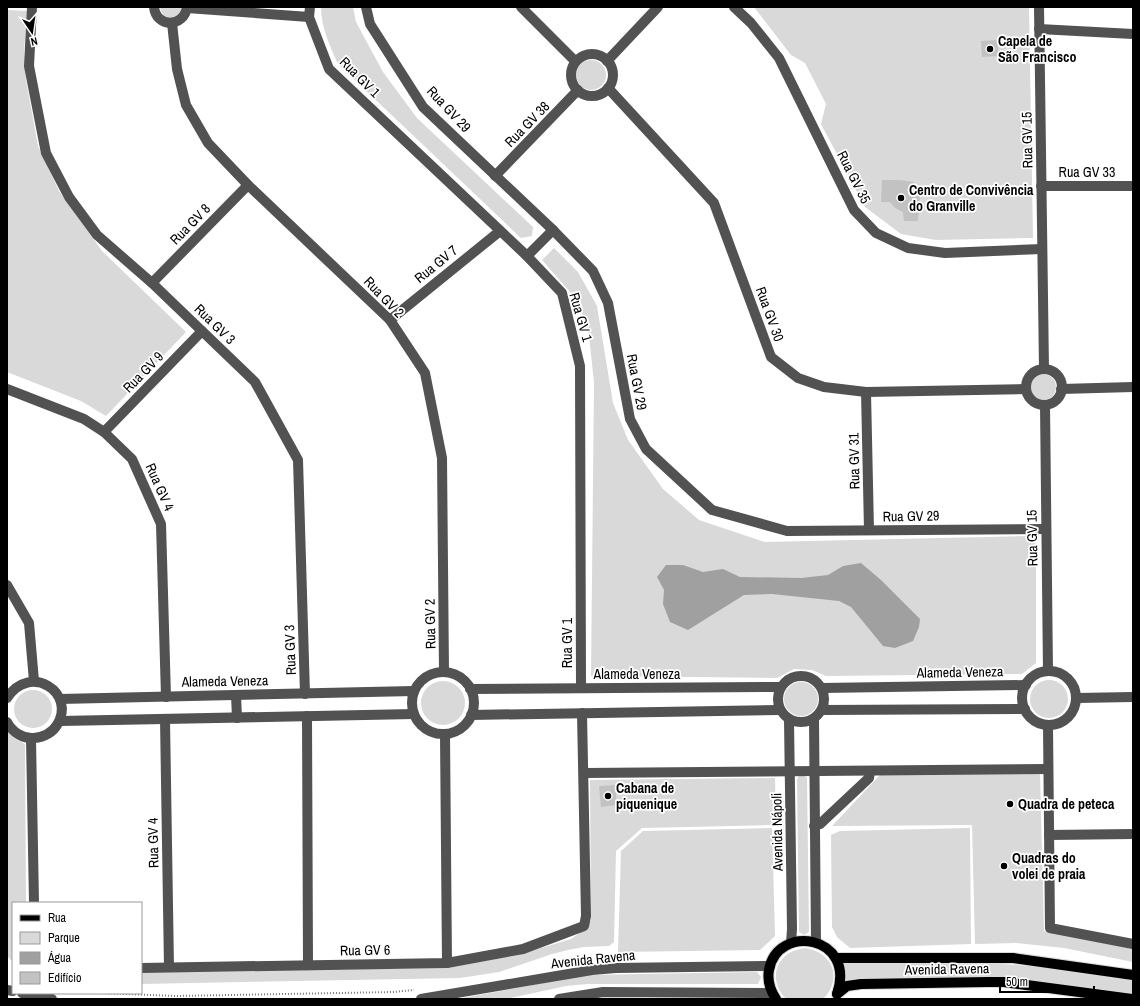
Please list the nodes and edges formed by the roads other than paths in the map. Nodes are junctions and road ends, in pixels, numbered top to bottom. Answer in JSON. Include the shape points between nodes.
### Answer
{"nodes":[{"id":1,"x":32,"y":7,"type":"edge"},
{"id":2,"x":154,"y":7,"type":"edge"},
{"id":3,"x":366,"y":7,"type":"edge"},
{"id":4,"x":521,"y":7,"type":"edge"},
{"id":5,"x":658,"y":7,"type":"edge"},
{"id":6,"x":734,"y":7,"type":"edge"},
{"id":7,"x":1039,"y":7,"type":"edge"},
{"id":8,"x":187,"y":8,"type":"edge"},
{"id":9,"x":309,"y":12,"type":"edge"},
{"id":10,"x":172,"y":23,"type":"junction"},
{"id":11,"x":1039,"y":29,"type":"junction"},
{"id":12,"x":1133,"y":34,"type":"edge"},
{"id":13,"x":607,"y":61,"type":"junction"},
{"id":14,"x":575,"y":62,"type":"junction"},
{"id":15,"x":608,"y":88,"type":"junction"},
{"id":16,"x":578,"y":90,"type":"junction"},
{"id":17,"x":495,"y":176,"type":"junction"},
{"id":18,"x":248,"y":185,"type":"junction"},
{"id":19,"x":1041,"y":186,"type":"junction"},
{"id":20,"x":1133,"y":186,"type":"edge"},
{"id":21,"x":553,"y":230,"type":"junction"},
{"id":22,"x":500,"y":231,"type":"junction"},
{"id":23,"x":1042,"y":249,"type":"junction"},
{"id":24,"x":527,"y":256,"type":"junction"},
{"id":25,"x":152,"y":283,"type":"junction"},
{"id":26,"x":390,"y":320,"type":"junction"},
{"id":27,"x":202,"y":330,"type":"junction"},
{"id":28,"x":1044,"y":369,"type":"junction"},
{"id":29,"x":1133,"y":387,"type":"edge"},
{"id":30,"x":7,"y":389,"type":"edge"},
{"id":31,"x":1026,"y":389,"type":"junction"},
{"id":32,"x":1061,"y":389,"type":"junction"},
{"id":33,"x":866,"y":392,"type":"junction"},
{"id":34,"x":1045,"y":405,"type":"junction"},
{"id":35,"x":104,"y":432,"type":"junction"},
{"id":36,"x":1046,"y":528,"type":"junction"},
{"id":37,"x":869,"y":530,"type":"junction"},
{"id":38,"x":7,"y":585,"type":"edge"},
{"id":39,"x":1048,"y":671,"type":"junction"},
{"id":40,"x":444,"y":672,"type":"junction"},
{"id":41,"x":34,"y":681,"type":"junction"},
{"id":42,"x":1026,"y":685,"type":"junction"},
{"id":43,"x":781,"y":687,"type":"junction"},
{"id":44,"x":470,"y":688,"type":"junction"},
{"id":45,"x":581,"y":688,"type":"junction"},
{"id":46,"x":822,"y":688,"type":"junction"},
{"id":47,"x":414,"y":691,"type":"junction"},
{"id":48,"x":305,"y":694,"type":"junction"},
{"id":49,"x":236,"y":695,"type":"junction"},
{"id":50,"x":166,"y":697,"type":"junction"},
{"id":51,"x":1133,"y":697,"type":"edge"},
{"id":52,"x":7,"y":698,"type":"edge"},
{"id":53,"x":1077,"y":698,"type":"junction"},
{"id":54,"x":60,"y":699,"type":"junction"},
{"id":55,"x":1025,"y":709,"type":"junction"},
{"id":56,"x":780,"y":710,"type":"junction"},
{"id":57,"x":822,"y":710,"type":"junction"},
{"id":58,"x":582,"y":713,"type":"junction"},
{"id":59,"x":414,"y":714,"type":"junction"},
{"id":60,"x":471,"y":715,"type":"junction"},
{"id":61,"x":307,"y":716,"type":"junction"},
{"id":62,"x":237,"y":718,"type":"junction"},
{"id":63,"x":165,"y":719,"type":"junction"},
{"id":64,"x":814,"y":719,"type":"junction"},
{"id":65,"x":789,"y":720,"type":"junction"},
{"id":66,"x":60,"y":721,"type":"junction"},
{"id":67,"x":7,"y":722,"type":"edge"},
{"id":68,"x":1048,"y":725,"type":"junction"},
{"id":69,"x":445,"y":734,"type":"junction"},
{"id":70,"x":31,"y":739,"type":"junction"},
{"id":71,"x":1048,"y":769,"type":"junction"},
{"id":72,"x":790,"y":771,"type":"junction"},
{"id":73,"x":814,"y":771,"type":"junction"},
{"id":74,"x":870,"y":771,"type":"junction"},
{"id":75,"x":584,"y":773,"type":"junction"},
{"id":76,"x":814,"y":826,"type":"junction"},
{"id":77,"x":1133,"y":834,"type":"edge"},
{"id":78,"x":1049,"y":835,"type":"junction"},
{"id":79,"x":34,"y":902,"type":"edge"},
{"id":80,"x":816,"y":942,"type":"junction"},
{"id":81,"x":791,"y":943,"type":"junction"},
{"id":82,"x":1133,"y":944,"type":"edge"},
{"id":83,"x":836,"y":958,"type":"junction"},
{"id":84,"x":447,"y":963,"type":"junction"},
{"id":85,"x":308,"y":965,"type":"junction"},
{"id":86,"x":770,"y":966,"type":"junction"},
{"id":87,"x":169,"y":967,"type":"junction"},
{"id":88,"x":142,"y":968,"type":"edge"},
{"id":89,"x":1133,"y":975,"type":"edge"},
{"id":90,"x":27,"y":994,"type":"edge"},
{"id":91,"x":774,"y":996,"type":"edge"},
{"id":92,"x":835,"y":996,"type":"edge"},
{"id":93,"x":52,"y":999,"type":"edge"},
{"id":94,"x":421,"y":999,"type":"edge"},
{"id":95,"x":558,"y":999,"type":"edge"},
{"id":96,"x":1132,"y":999,"type":"edge"}],
"edges":[{"from":1,"to":25,"type":"street","name":"Rua GV 3","via":[[29,66],[46,153],[70,197],[97,235]]},
{"from":2,"to":10,"type":"street","via":[[162,20]]},
{"from":3,"to":17,"type":"street","name":"Rua GV 29","via":[[370,24],[423,107]]},
{"from":4,"to":14,"type":"street"},
{"from":5,"to":13,"type":"street"},
{"from":6,"to":23,"type":"street","name":"Rua GV 35","via":[[751,23],[779,58],[854,210],[876,233],[908,248],[945,253]]},
{"from":7,"to":11,"type":"street","name":"Rua GV 15"},
{"from":8,"to":9,"type":"street"},
{"from":8,"to":10,"type":"street","via":[[180,20]]},
{"from":9,"to":22,"type":"street","name":"Rua GV 1","via":[[329,69]]},
{"from":10,"to":18,"type":"street","name":"Rua GV 2","via":[[177,69],[186,105],[208,143]]},
{"from":11,"to":12,"type":"street"},
{"from":11,"to":19,"type":"street","name":"Rua GV 15"},
{"from":13,"to":14,"type":"street","via":[[592,54]]},
{"from":13,"to":15,"type":"street","via":[[612,71]]},
{"from":14,"to":16,"type":"street","via":[[571,77]]},
{"from":15,"to":16,"type":"street","via":[[593,96]]},
{"from":15,"to":33,"type":"street","name":"Rua GV 30","via":[[714,203],[771,357],[798,378],[824,387]]},
{"from":16,"to":17,"type":"street","name":"Rua GV 38"},
{"from":17,"to":21,"type":"street","name":"Rua GV 29"},
{"from":18,"to":25,"type":"street","name":"Rua GV 8"},
{"from":18,"to":26,"type":"street","name":"Rua GV 2"},
{"from":19,"to":20,"type":"street","name":"Rua GV 33"},
{"from":19,"to":23,"type":"street","name":"Rua GV 15"},
{"from":21,"to":24,"type":"street"},
{"from":21,"to":37,"type":"street","name":"Rua GV 29","via":[[593,271],[608,303],[630,419],[646,449],[712,510],[787,531]]},
{"from":22,"to":24,"type":"street","name":"Rua GV 1"},
{"from":22,"to":26,"type":"street","name":"Rua GV 7"},
{"from":23,"to":28,"type":"street","name":"Rua GV 15"},
{"from":24,"to":45,"type":"street","name":"Rua GV 1","via":[[562,293],[580,366]]},
{"from":25,"to":27,"type":"street","name":"Rua GV 3"},
{"from":26,"to":40,"type":"street","name":"Rua GV 2","via":[[425,373],[442,458]]},
{"from":27,"to":35,"type":"street","name":"Rua GV 9"},
{"from":27,"to":48,"type":"street","name":"Rua GV 3","via":[[255,382],[298,460]]},
{"from":28,"to":31,"type":"street","via":[[1030,375]]},
{"from":28,"to":32,"type":"street","via":[[1057,376]]},
{"from":29,"to":32,"type":"street"},
{"from":30,"to":35,"type":"street","name":"Rua GV 4","via":[[84,419]]},
{"from":31,"to":33,"type":"street","name":"Rua GV 30"},
{"from":31,"to":34,"type":"street","via":[[1030,399]]},
{"from":32,"to":34,"type":"street","via":[[1054,402]]},
{"from":33,"to":37,"type":"street","name":"Rua GV 31"},
{"from":34,"to":36,"type":"street","name":"Rua GV 15"},
{"from":35,"to":50,"type":"street","name":"Rua GV 4","via":[[132,459],[161,524]]},
{"from":36,"to":37,"type":"street","name":"Rua GV 29"},
{"from":36,"to":39,"type":"street","name":"Rua GV 15"},
{"from":38,"to":41,"type":"street","via":[[30,623]]},
{"from":39,"to":42,"type":"street","via":[[1035,676]]},
{"from":39,"to":53,"type":"street","via":[[1057,672],[1068,679]]},
{"from":40,"to":44,"type":"street","via":[[459,677]]},
{"from":40,"to":47,"type":"street","via":[[426,677]]},
{"from":41,"to":52,"type":"street","via":[[18,685]]},
{"from":41,"to":54,"type":"street","via":[[50,686]]},
{"from":42,"to":46,"type":"street","name":"Alameda Veneza"},
{"from":42,"to":55,"type":"street","via":[[1022,701]]},
{"from":43,"to":45,"type":"street","name":"Alameda Veneza"},
{"from":43,"to":46,"type":"street","via":[[791,678],[805,676],[812,678]]},
{"from":43,"to":56,"type":"street","via":[[778,695]]},
{"from":44,"to":45,"type":"street","name":"Alameda Veneza"},
{"from":44,"to":60,"type":"street","via":[[473,697]]},
{"from":46,"to":57,"type":"street","via":[[825,703]]},
{"from":47,"to":48,"type":"street","name":"Alameda Veneza"},
{"from":47,"to":59,"type":"street"},
{"from":48,"to":49,"type":"street","name":"Alameda Veneza"},
{"from":49,"to":50,"type":"street","name":"Alameda Veneza"},
{"from":49,"to":62,"type":"street"},
{"from":50,"to":54,"type":"street","name":"Alameda Veneza"},
{"from":51,"to":53,"type":"street"},
{"from":53,"to":68,"type":"street","via":[[1075,707],[1065,720]]},
{"from":54,"to":66,"type":"street"},
{"from":55,"to":57,"type":"street"},
{"from":55,"to":68,"type":"street","via":[[1034,720]]},
{"from":56,"to":58,"type":"street"},
{"from":56,"to":65,"type":"street"},
{"from":57,"to":64,"type":"street"},
{"from":58,"to":60,"type":"street"},
{"from":58,"to":75,"type":"street"},
{"from":59,"to":61,"type":"street"},
{"from":59,"to":69,"type":"street","via":[[426,729]]},
{"from":60,"to":69,"type":"street","via":[[461,728]]},
{"from":61,"to":62,"type":"street"},
{"from":61,"to":85,"type":"street"},
{"from":62,"to":63,"type":"street"},
{"from":63,"to":66,"type":"street"},
{"from":63,"to":87,"type":"street","name":"Rua GV 4"},
{"from":64,"to":65,"type":"street","via":[[802,723]]},
{"from":64,"to":73,"type":"street"},
{"from":65,"to":72,"type":"street","name":"Avenida Nápoli"},
{"from":66,"to":70,"type":"street","via":[[48,734]]},
{"from":67,"to":70,"type":"street","via":[[13,731]]},
{"from":68,"to":71,"type":"street"},
{"from":69,"to":84,"type":"street"},
{"from":70,"to":79,"type":"street"},
{"from":71,"to":74,"type":"street"},
{"from":71,"to":78,"type":"street"},
{"from":72,"to":73,"type":"street"},
{"from":72,"to":75,"type":"street"},
{"from":72,"to":81,"type":"street","name":"Avenida Nápoli"},
{"from":73,"to":74,"type":"street"},
{"from":73,"to":76,"type":"street"},
{"from":74,"to":76,"type":"street","via":[[869,778],[820,824]]},
{"from":75,"to":84,"type":"street","name":"Rua GV 6","via":[[584,926],[523,949]]},
{"from":76,"to":80,"type":"street"},
{"from":77,"to":78,"type":"street"},
{"from":78,"to":82,"type":"street","via":[[1050,928]]},
{"from":80,"to":81,"type":"main road"},
{"from":80,"to":83,"type":"main road"},
{"from":81,"to":86,"type":"main road","via":[[774,957]]},
{"from":83,"to":89,"type":"main road","name":"Avenida Ravena","via":[[1013,958]]},
{"from":83,"to":92,"type":"main road","via":[[841,982]]},
{"from":84,"to":85,"type":"street","name":"Rua GV 6"},
{"from":85,"to":87,"type":"street","name":"Rua GV 6"},
{"from":86,"to":91,"type":"main road","via":[[769,984]]},
{"from":86,"to":94,"type":"street","name":"Avenida Ravena","via":[[592,970]]},
{"from":87,"to":88,"type":"street","name":"Rua GV 6"},
{"from":90,"to":93,"type":"street"},
{"from":91,"to":95,"type":"street","via":[[603,992]]},
{"from":92,"to":96,"type":"main road","name":"Avenida Ravena","via":[[847,986],[860,984],[1004,982]]}]}
